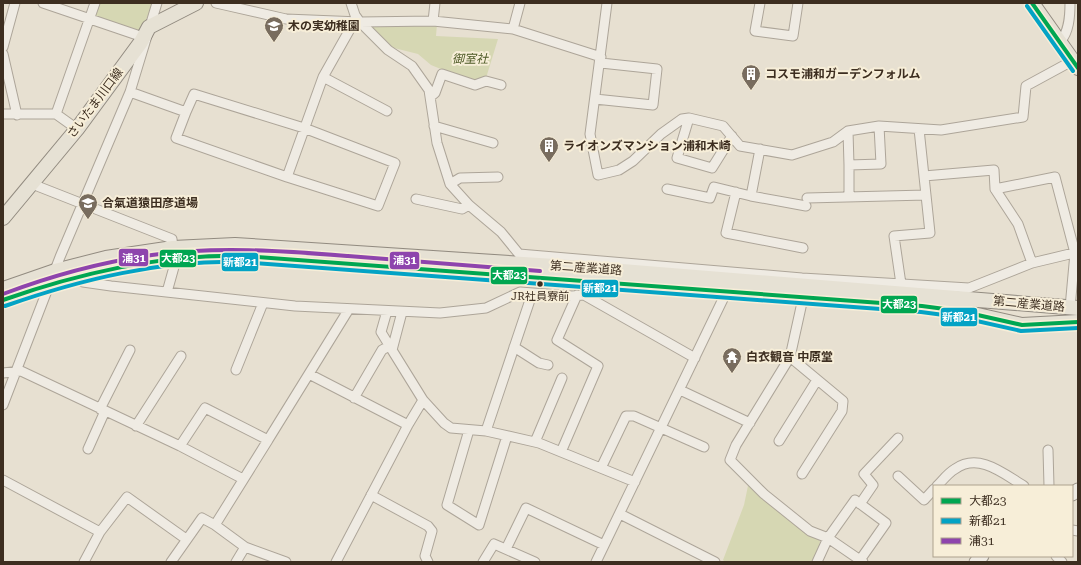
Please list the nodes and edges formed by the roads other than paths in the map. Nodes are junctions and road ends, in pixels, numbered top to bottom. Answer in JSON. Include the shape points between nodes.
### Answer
{"nodes":[{"id":1,"x":15,"y":3,"type":"edge"},
{"id":2,"x":42,"y":3,"type":"edge"},
{"id":3,"x":95,"y":3,"type":"edge"},
{"id":4,"x":157,"y":3,"type":"edge"},
{"id":5,"x":196,"y":3,"type":"edge"},
{"id":6,"x":216,"y":3,"type":"edge"},
{"id":7,"x":351,"y":3,"type":"edge"},
{"id":8,"x":435,"y":3,"type":"edge"},
{"id":9,"x":520,"y":3,"type":"edge"},
{"id":10,"x":608,"y":3,"type":"edge"},
{"id":11,"x":760,"y":3,"type":"edge"},
{"id":12,"x":798,"y":3,"type":"edge"},
{"id":13,"x":1032,"y":3,"type":"edge"},
{"id":14,"x":1073,"y":6,"type":"edge"},
{"id":15,"x":89,"y":19,"type":"junction"},
{"id":16,"x":433,"y":21,"type":"junction"},
{"id":17,"x":357,"y":22,"type":"junction"},
{"id":18,"x":513,"y":28,"type":"junction"},
{"id":19,"x":146,"y":32,"type":"junction"},
{"id":20,"x":1060,"y":42,"type":"junction"},
{"id":21,"x":3,"y":47,"type":"edge"},
{"id":22,"x":3,"y":54,"type":"edge"},
{"id":23,"x":601,"y":60,"type":"junction"},
{"id":24,"x":1075,"y":64,"type":"edge"},
{"id":25,"x":323,"y":77,"type":"junction"},
{"id":26,"x":501,"y":85,"type":"dead end"},
{"id":27,"x":130,"y":92,"type":"junction"},
{"id":28,"x":430,"y":97,"type":"junction"},
{"id":29,"x":595,"y":99,"type":"junction"},
{"id":30,"x":387,"y":111,"type":"dead end"},
{"id":31,"x":186,"y":112,"type":"junction"},
{"id":32,"x":3,"y":114,"type":"edge"},
{"id":33,"x":56,"y":114,"type":"junction"},
{"id":34,"x":17,"y":115,"type":"junction"},
{"id":35,"x":689,"y":118,"type":"junction"},
{"id":36,"x":434,"y":126,"type":"junction"},
{"id":37,"x":879,"y":126,"type":"junction"},
{"id":38,"x":304,"y":128,"type":"junction"},
{"id":39,"x":77,"y":129,"type":"junction"},
{"id":40,"x":918,"y":129,"type":"junction"},
{"id":41,"x":848,"y":131,"type":"junction"},
{"id":42,"x":732,"y":136,"type":"junction"},
{"id":43,"x":493,"y":143,"type":"dead end"},
{"id":44,"x":760,"y":150,"type":"junction"},
{"id":45,"x":849,"y":166,"type":"junction"},
{"id":46,"x":924,"y":176,"type":"junction"},
{"id":47,"x":287,"y":177,"type":"junction"},
{"id":48,"x":498,"y":177,"type":"dead end"},
{"id":49,"x":32,"y":184,"type":"junction"},
{"id":50,"x":450,"y":184,"type":"junction"},
{"id":51,"x":667,"y":188,"type":"dead end"},
{"id":52,"x":995,"y":189,"type":"junction"},
{"id":53,"x":736,"y":192,"type":"junction"},
{"id":54,"x":926,"y":195,"type":"junction"},
{"id":55,"x":751,"y":196,"type":"junction"},
{"id":56,"x":849,"y":197,"type":"junction"},
{"id":57,"x":416,"y":199,"type":"dead end"},
{"id":58,"x":83,"y":203,"type":"junction"},
{"id":59,"x":469,"y":205,"type":"junction"},
{"id":60,"x":3,"y":218,"type":"edge"},
{"id":61,"x":1075,"y":238,"type":"edge"},
{"id":62,"x":803,"y":248,"type":"dead end"},
{"id":63,"x":1077,"y":252,"type":"edge"},
{"id":64,"x":174,"y":253,"type":"junction"},
{"id":65,"x":1032,"y":263,"type":"junction"},
{"id":66,"x":76,"y":276,"type":"junction"},
{"id":67,"x":52,"y":277,"type":"junction"},
{"id":68,"x":585,"y":280,"type":"junction"},
{"id":69,"x":901,"y":284,"type":"junction"},
{"id":70,"x":3,"y":289,"type":"edge"},
{"id":71,"x":724,"y":291,"type":"junction"},
{"id":72,"x":167,"y":292,"type":"junction"},
{"id":73,"x":532,"y":294,"type":"junction"},
{"id":74,"x":581,"y":295,"type":"junction"},
{"id":75,"x":803,"y":298,"type":"junction"},
{"id":76,"x":3,"y":300,"type":"edge"},
{"id":77,"x":263,"y":303,"type":"junction"},
{"id":78,"x":1074,"y":308,"type":"edge"},
{"id":79,"x":349,"y":309,"type":"junction"},
{"id":80,"x":387,"y":311,"type":"junction"},
{"id":81,"x":402,"y":312,"type":"junction"},
{"id":82,"x":1078,"y":322,"type":"edge"},
{"id":83,"x":514,"y":347,"type":"junction"},
{"id":84,"x":390,"y":348,"type":"junction"},
{"id":85,"x":130,"y":350,"type":"dead end"},
{"id":86,"x":180,"y":356,"type":"dead end"},
{"id":87,"x":790,"y":357,"type":"junction"},
{"id":88,"x":696,"y":358,"type":"junction"},
{"id":89,"x":548,"y":365,"type":"dead end"},
{"id":90,"x":236,"y":370,"type":"dead end"},
{"id":91,"x":16,"y":372,"type":"junction"},
{"id":92,"x":3,"y":373,"type":"edge"},
{"id":93,"x":309,"y":374,"type":"junction"},
{"id":94,"x":562,"y":378,"type":"dead end"},
{"id":95,"x":817,"y":380,"type":"junction"},
{"id":96,"x":680,"y":390,"type":"junction"},
{"id":97,"x":354,"y":398,"type":"junction"},
{"id":98,"x":423,"y":400,"type":"junction"},
{"id":99,"x":3,"y":405,"type":"edge"},
{"id":100,"x":103,"y":410,"type":"junction"},
{"id":101,"x":750,"y":423,"type":"junction"},
{"id":102,"x":408,"y":425,"type":"junction"},
{"id":103,"x":136,"y":426,"type":"junction"},
{"id":104,"x":661,"y":428,"type":"junction"},
{"id":105,"x":468,"y":430,"type":"junction"},
{"id":106,"x":486,"y":431,"type":"junction"},
{"id":107,"x":507,"y":436,"type":"junction"},
{"id":108,"x":898,"y":438,"type":"dead end"},
{"id":109,"x":268,"y":440,"type":"junction"},
{"id":110,"x":779,"y":441,"type":"dead end"},
{"id":111,"x":535,"y":442,"type":"junction"},
{"id":112,"x":180,"y":446,"type":"junction"},
{"id":113,"x":704,"y":447,"type":"dead end"},
{"id":114,"x":88,"y":449,"type":"dead end"},
{"id":115,"x":1048,"y":450,"type":"dead end"},
{"id":116,"x":561,"y":452,"type":"junction"},
{"id":117,"x":600,"y":468,"type":"junction"},
{"id":118,"x":802,"y":474,"type":"dead end"},
{"id":119,"x":898,"y":476,"type":"dead end"},
{"id":120,"x":243,"y":479,"type":"junction"},
{"id":121,"x":3,"y":480,"type":"edge"},
{"id":122,"x":635,"y":482,"type":"junction"},
{"id":123,"x":938,"y":485,"type":"edge"},
{"id":124,"x":1022,"y":485,"type":"edge"},
{"id":125,"x":1049,"y":485,"type":"edge"},
{"id":126,"x":933,"y":490,"type":"edge"},
{"id":127,"x":371,"y":495,"type":"junction"},
{"id":128,"x":860,"y":504,"type":"junction"},
{"id":129,"x":620,"y":514,"type":"junction"},
{"id":130,"x":215,"y":525,"type":"junction"},
{"id":131,"x":100,"y":532,"type":"junction"},
{"id":132,"x":828,"y":538,"type":"junction"},
{"id":133,"x":186,"y":539,"type":"junction"},
{"id":134,"x":604,"y":545,"type":"junction"},
{"id":135,"x":246,"y":547,"type":"junction"},
{"id":136,"x":506,"y":549,"type":"junction"},
{"id":137,"x":861,"y":561,"type":"edge"},
{"id":138,"x":84,"y":562,"type":"edge"},
{"id":139,"x":170,"y":562,"type":"edge"},
{"id":140,"x":236,"y":562,"type":"edge"},
{"id":141,"x":286,"y":562,"type":"edge"},
{"id":142,"x":336,"y":562,"type":"edge"},
{"id":143,"x":428,"y":562,"type":"edge"},
{"id":144,"x":483,"y":562,"type":"edge"},
{"id":145,"x":535,"y":562,"type":"edge"},
{"id":146,"x":596,"y":562,"type":"edge"},
{"id":147,"x":715,"y":562,"type":"edge"},
{"id":148,"x":817,"y":562,"type":"edge"}],
"edges":[{"from":1,"to":21,"type":"street"},
{"from":2,"to":15,"type":"street"},
{"from":3,"to":15,"type":"street"},
{"from":4,"to":19,"type":"street"},
{"from":5,"to":19,"type":"main road","name":"さいたま川口線"},
{"from":6,"to":17,"type":"street","via":[[286,19]]},
{"from":7,"to":17,"type":"street"},
{"from":8,"to":16,"type":"street"},
{"from":9,"to":18,"type":"street"},
{"from":10,"to":23,"type":"street"},
{"from":11,"to":12,"type":"street","via":[[755,31],[793,36]]},
{"from":13,"to":20,"type":"main road"},
{"from":14,"to":20,"type":"street","via":[[1065,36]]},
{"from":15,"to":19,"type":"street"},
{"from":15,"to":33,"type":"street"},
{"from":16,"to":17,"type":"street"},
{"from":16,"to":18,"type":"street"},
{"from":17,"to":25,"type":"street"},
{"from":17,"to":28,"type":"street","via":[[388,50],[412,66],[429,90]]},
{"from":18,"to":23,"type":"street"},
{"from":19,"to":27,"type":"street","via":[[145,46]]},
{"from":19,"to":39,"type":"main road","name":"さいたま川口線"},
{"from":20,"to":24,"type":"main road"},
{"from":22,"to":34,"type":"street"},
{"from":23,"to":29,"type":"street"},
{"from":23,"to":29,"type":"street","via":[[657,69],[653,105]]},
{"from":24,"to":40,"type":"street","via":[[1026,86],[1023,116],[941,130]]},
{"from":25,"to":30,"type":"street"},
{"from":25,"to":38,"type":"street"},
{"from":26,"to":28,"type":"street","via":[[486,81],[474,85],[442,74],[435,93]]},
{"from":27,"to":31,"type":"street"},
{"from":27,"to":58,"type":"street"},
{"from":28,"to":36,"type":"street"},
{"from":29,"to":35,"type":"street","via":[[590,134],[598,175],[619,170],[633,162],[661,134]]},
{"from":31,"to":38,"type":"street","via":[[194,94]]},
{"from":31,"to":47,"type":"street","via":[[176,138]]},
{"from":32,"to":34,"type":"street"},
{"from":33,"to":34,"type":"street"},
{"from":33,"to":39,"type":"street"},
{"from":35,"to":42,"type":"street","via":[[699,118],[724,126]]},
{"from":35,"to":42,"type":"street","via":[[677,158],[712,168]]},
{"from":36,"to":43,"type":"street"},
{"from":36,"to":50,"type":"street"},
{"from":37,"to":40,"type":"street"},
{"from":37,"to":41,"type":"street"},
{"from":37,"to":45,"type":"street","via":[[881,164]]},
{"from":38,"to":47,"type":"street"},
{"from":38,"to":47,"type":"street","via":[[395,163],[378,206]]},
{"from":39,"to":49,"type":"main road","name":"さいたま川口線"},
{"from":40,"to":46,"type":"street"},
{"from":41,"to":44,"type":"street","via":[[833,142],[792,155]]},
{"from":41,"to":45,"type":"street"},
{"from":42,"to":44,"type":"street","via":[[740,146]]},
{"from":44,"to":55,"type":"street"},
{"from":45,"to":56,"type":"street"},
{"from":46,"to":52,"type":"street","via":[[994,170]]},
{"from":46,"to":54,"type":"street"},
{"from":48,"to":50,"type":"street","via":[[460,178]]},
{"from":49,"to":58,"type":"street"},
{"from":49,"to":60,"type":"main road","name":"さいたま川口線"},
{"from":50,"to":59,"type":"street"},
{"from":51,"to":53,"type":"street","via":[[710,198],[714,186]]},
{"from":52,"to":61,"type":"street","via":[[1055,177]]},
{"from":52,"to":65,"type":"street","via":[[1018,224]]},
{"from":53,"to":55,"type":"street"},
{"from":53,"to":62,"type":"street","via":[[726,233]]},
{"from":54,"to":56,"type":"street"},
{"from":54,"to":69,"type":"street","via":[[930,233],[894,236]]},
{"from":55,"to":56,"type":"street","via":[[807,202]]},
{"from":57,"to":59,"type":"street","via":[[462,209]]},
{"from":58,"to":64,"type":"street","via":[[172,239]]},
{"from":58,"to":67,"type":"street"},
{"from":59,"to":69,"type":"street","via":[[501,232],[519,254]]},
{"from":61,"to":63,"type":"street"},
{"from":63,"to":65,"type":"street"},
{"from":63,"to":78,"type":"street"},
{"from":64,"to":66,"type":"main road","name":"第二産業道路","via":[[145,262]]},
{"from":64,"to":67,"type":"main road","name":"第二産業道路","via":[[106,258]]},
{"from":64,"to":68,"type":"main road","name":"第二産業道路","via":[[264,256]]},
{"from":64,"to":72,"type":"street","via":[[174,267]]},
{"from":64,"to":78,"type":"main road","name":"第二産業道路","via":[[235,245],[307,249],[594,268]]},
{"from":65,"to":69,"type":"street","via":[[969,288]]},
{"from":66,"to":67,"type":"main road","name":"第二産業道路"},
{"from":66,"to":72,"type":"street","via":[[83,282]]},
{"from":67,"to":70,"type":"main road","name":"第二産業道路"},
{"from":67,"to":76,"type":"main road","name":"第二産業道路"},
{"from":67,"to":91,"type":"street"},
{"from":68,"to":71,"type":"main road","name":"第二産業道路"},
{"from":68,"to":74,"type":"street"},
{"from":71,"to":75,"type":"main road","name":"第二産業道路"},
{"from":71,"to":88,"type":"street","via":[[723,299]]},
{"from":72,"to":77,"type":"street"},
{"from":73,"to":74,"type":"street"},
{"from":73,"to":81,"type":"street","via":[[520,292],[486,308],[440,313]]},
{"from":73,"to":83,"type":"street"},
{"from":74,"to":88,"type":"street"},
{"from":74,"to":116,"type":"street","via":[[556,340],[598,366]]},
{"from":75,"to":82,"type":"main road","name":"第二産業道路","via":[[945,308],[1022,325]]},
{"from":75,"to":87,"type":"street"},
{"from":77,"to":79,"type":"street"},
{"from":77,"to":90,"type":"street"},
{"from":79,"to":80,"type":"street"},
{"from":79,"to":93,"type":"street"},
{"from":80,"to":81,"type":"street"},
{"from":80,"to":84,"type":"street","via":[[381,332]]},
{"from":81,"to":84,"type":"street"},
{"from":83,"to":89,"type":"street","via":[[539,363]]},
{"from":83,"to":106,"type":"street"},
{"from":84,"to":97,"type":"street","via":[[382,350]]},
{"from":84,"to":98,"type":"street"},
{"from":85,"to":100,"type":"street"},
{"from":86,"to":103,"type":"street"},
{"from":87,"to":95,"type":"street"},
{"from":87,"to":101,"type":"street"},
{"from":88,"to":96,"type":"street"},
{"from":91,"to":92,"type":"street"},
{"from":91,"to":99,"type":"street"},
{"from":91,"to":100,"type":"street","via":[[21,371]]},
{"from":93,"to":97,"type":"street"},
{"from":93,"to":109,"type":"street"},
{"from":94,"to":111,"type":"street"},
{"from":95,"to":110,"type":"street"},
{"from":95,"to":118,"type":"street","via":[[843,401],[842,411]]},
{"from":96,"to":101,"type":"street"},
{"from":96,"to":104,"type":"street"},
{"from":97,"to":102,"type":"street"},
{"from":98,"to":102,"type":"street"},
{"from":98,"to":105,"type":"street","via":[[451,428]]},
{"from":100,"to":103,"type":"street"},
{"from":100,"to":114,"type":"street"},
{"from":101,"to":132,"type":"street","via":[[730,460],[764,494],[810,532]]},
{"from":102,"to":127,"type":"street"},
{"from":103,"to":112,"type":"street"},
{"from":104,"to":113,"type":"street"},
{"from":104,"to":117,"type":"street","via":[[634,416],[626,416]]},
{"from":104,"to":122,"type":"street"},
{"from":105,"to":106,"type":"street"},
{"from":105,"to":107,"type":"street","via":[[447,505],[479,525]]},
{"from":106,"to":107,"type":"street"},
{"from":107,"to":111,"type":"street"},
{"from":108,"to":128,"type":"street","via":[[864,474],[873,485]]},
{"from":109,"to":112,"type":"street","via":[[205,408]]},
{"from":109,"to":120,"type":"street"},
{"from":111,"to":116,"type":"street"},
{"from":112,"to":120,"type":"street"},
{"from":115,"to":125,"type":"street"},
{"from":116,"to":117,"type":"street"},
{"from":117,"to":122,"type":"street"},
{"from":119,"to":126,"type":"street","via":[[924,500]]},
{"from":120,"to":130,"type":"street"},
{"from":121,"to":131,"type":"street"},
{"from":122,"to":129,"type":"street"},
{"from":123,"to":124,"type":"street","via":[[953,469],[968,462],[990,465]]},
{"from":127,"to":142,"type":"street"},
{"from":127,"to":143,"type":"street","via":[[428,526],[432,531],[425,556]]},
{"from":128,"to":132,"type":"street","via":[[855,500]]},
{"from":128,"to":137,"type":"street","via":[[886,522]]},
{"from":129,"to":134,"type":"street"},
{"from":129,"to":147,"type":"street"},
{"from":130,"to":133,"type":"street","via":[[202,518]]},
{"from":130,"to":135,"type":"street"},
{"from":131,"to":133,"type":"street","via":[[127,497]]},
{"from":131,"to":138,"type":"street"},
{"from":132,"to":137,"type":"street"},
{"from":132,"to":148,"type":"street"},
{"from":133,"to":139,"type":"street"},
{"from":134,"to":136,"type":"street","via":[[526,508]]},
{"from":134,"to":146,"type":"street"},
{"from":135,"to":140,"type":"street"},
{"from":135,"to":141,"type":"street"},
{"from":136,"to":144,"type":"street","via":[[494,544]]},
{"from":136,"to":145,"type":"street"}]}
